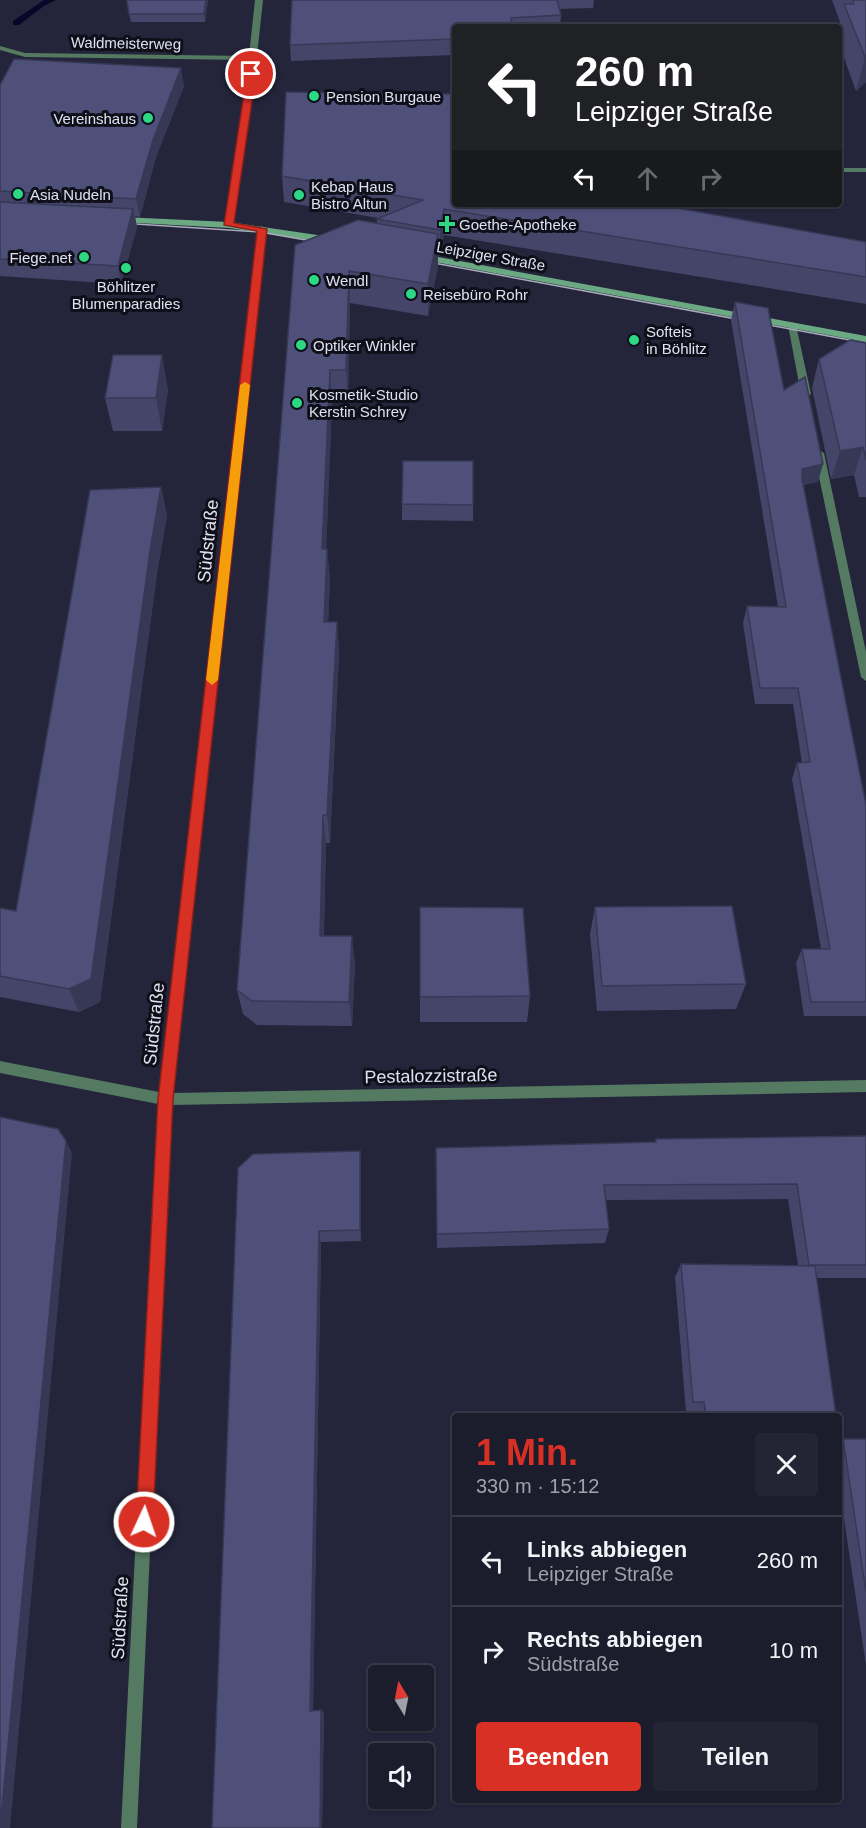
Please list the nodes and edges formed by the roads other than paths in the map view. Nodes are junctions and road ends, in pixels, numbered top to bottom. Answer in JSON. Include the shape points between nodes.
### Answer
{"nodes":[{"id":1,"x":259,"y":0,"type":"edge"},
{"id":2,"x":0,"y":48,"type":"edge"},
{"id":3,"x":253,"y":58,"type":"junction"},
{"id":4,"x":844,"y":170,"type":"dead end"},
{"id":5,"x":866,"y":170,"type":"edge"},
{"id":6,"x":116,"y":219,"type":"edge"},
{"id":7,"x":229,"y":225,"type":"junction"},
{"id":8,"x":262,"y":229,"type":"junction"},
{"id":9,"x":338,"y":241,"type":"edge"},
{"id":10,"x":408,"y":254,"type":"edge"},
{"id":11,"x":792,"y":325,"type":"junction"},
{"id":12,"x":866,"y":339,"type":"edge"},
{"id":13,"x":809,"y":407,"type":"edge"},
{"id":14,"x":817,"y":442,"type":"edge"},
{"id":15,"x":866,"y":677,"type":"edge"},
{"id":16,"x":0,"y":1067,"type":"edge"},
{"id":17,"x":866,"y":1086,"type":"edge"},
{"id":18,"x":165,"y":1099,"type":"junction"},
{"id":19,"x":129,"y":1828,"type":"edge"}],
"edges":[{"from":1,"to":3,"type":"street"},
{"from":2,"to":3,"type":"street","name":"Waldmeisterweg","via":[[24,55]]},
{"from":3,"to":7,"type":"street"},
{"from":4,"to":5,"type":"street"},
{"from":6,"to":7,"type":"street"},
{"from":7,"to":8,"type":"street"},
{"from":8,"to":9,"type":"street"},
{"from":8,"to":18,"type":"street","name":"Südstraße"},
{"from":10,"to":11,"type":"street","name":"Leipziger Straße"},
{"from":11,"to":12,"type":"street","name":"Leipziger Straße"},
{"from":11,"to":13,"type":"street"},
{"from":14,"to":15,"type":"street"},
{"from":16,"to":18,"type":"street","name":"Pestalozzistraße"},
{"from":17,"to":18,"type":"street","name":"Pestalozzistraße"},
{"from":18,"to":19,"type":"street","name":"Südstraße"}]}
